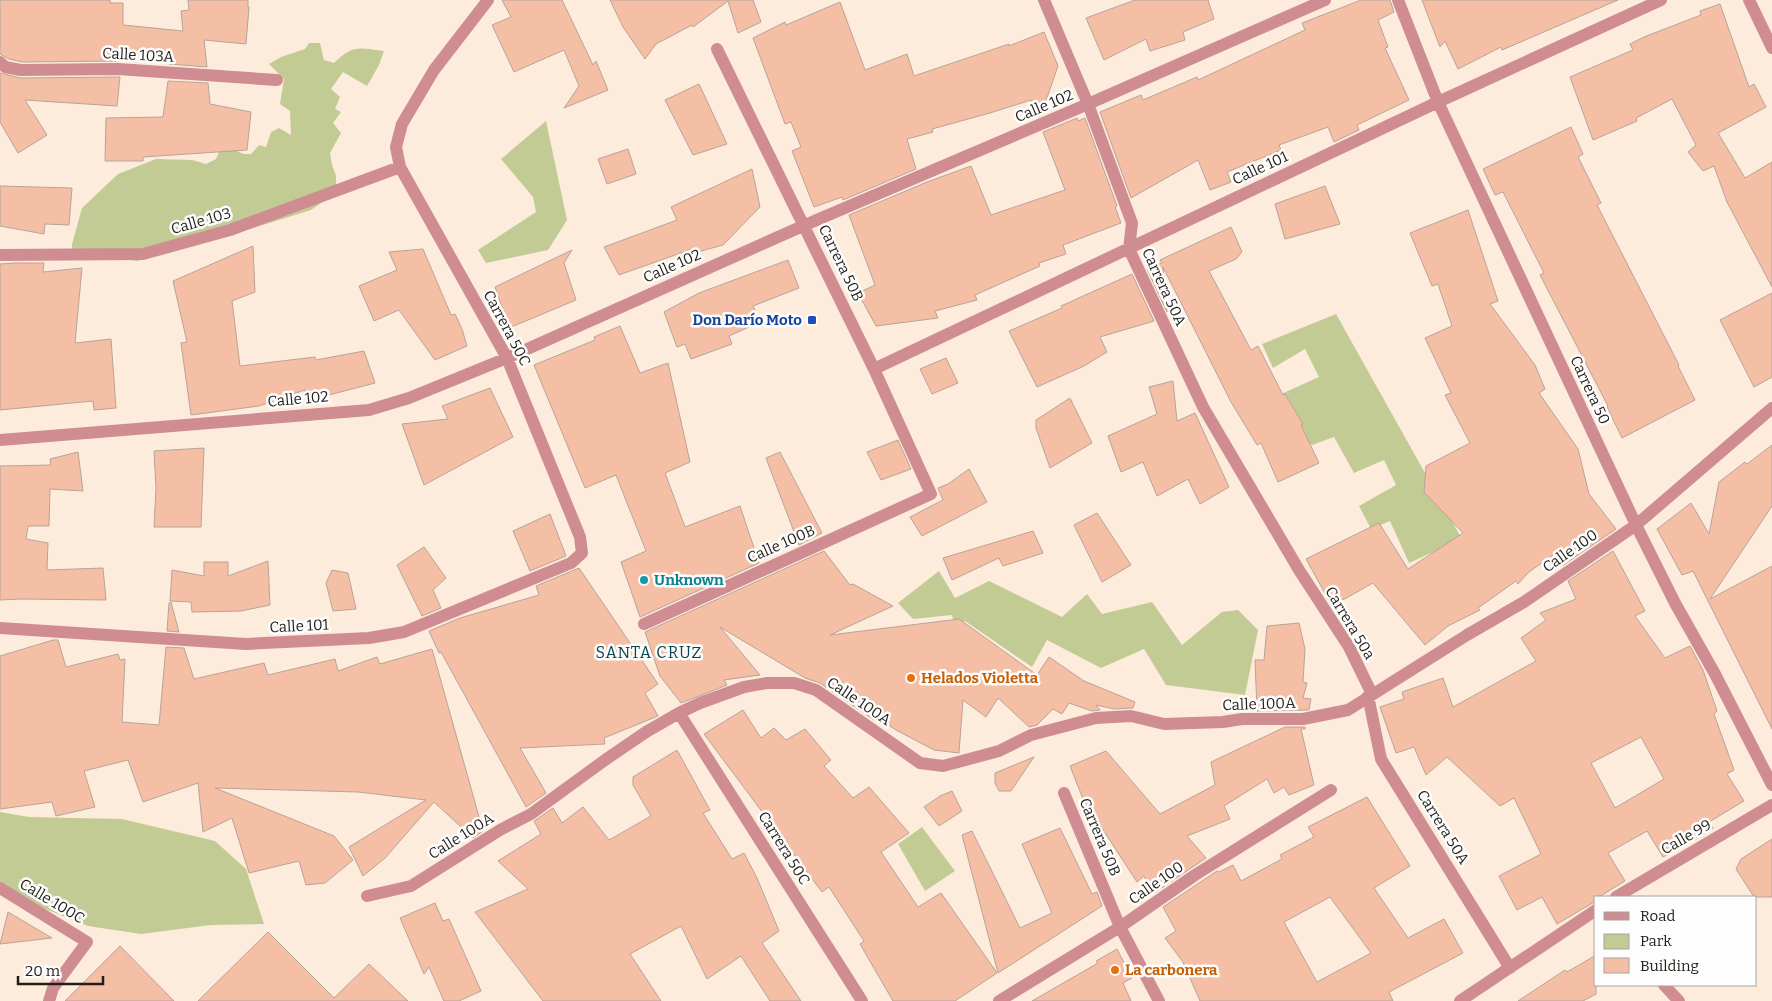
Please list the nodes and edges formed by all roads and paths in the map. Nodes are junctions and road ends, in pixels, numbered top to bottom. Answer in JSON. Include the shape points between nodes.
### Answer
{"nodes":[{"id":1,"x":488,"y":0,"type":"edge"},
{"id":2,"x":1044,"y":0,"type":"edge"},
{"id":3,"x":1325,"y":0,"type":"edge"},
{"id":4,"x":1398,"y":0,"type":"edge"},
{"id":5,"x":1661,"y":0,"type":"edge"},
{"id":6,"x":1749,"y":0,"type":"edge"},
{"id":7,"x":717,"y":48,"type":"dead end"},
{"id":8,"x":1772,"y":48,"type":"edge"},
{"id":9,"x":0,"y":62,"type":"edge"},
{"id":10,"x":277,"y":80,"type":"dead end"},
{"id":11,"x":1438,"y":102,"type":"junction"},
{"id":12,"x":1088,"y":104,"type":"junction"},
{"id":13,"x":400,"y":167,"type":"junction"},
{"id":14,"x":804,"y":225,"type":"junction"},
{"id":15,"x":1129,"y":249,"type":"junction"},
{"id":16,"x":0,"y":256,"type":"edge"},
{"id":17,"x":506,"y":358,"type":"junction"},
{"id":18,"x":874,"y":369,"type":"junction"},
{"id":19,"x":1772,"y":408,"type":"edge"},
{"id":20,"x":0,"y":440,"type":"edge"},
{"id":21,"x":931,"y":494,"type":"joint"},
{"id":22,"x":1636,"y":525,"type":"junction"},
{"id":23,"x":582,"y":553,"type":"joint"},
{"id":24,"x":1299,"y":570,"type":"joint"},
{"id":25,"x":644,"y":624,"type":"dead end"},
{"id":26,"x":0,"y":628,"type":"edge"},
{"id":27,"x":1370,"y":695,"type":"junction"},
{"id":28,"x":679,"y":713,"type":"junction"},
{"id":29,"x":1772,"y":785,"type":"edge"},
{"id":30,"x":1331,"y":790,"type":"dead end"},
{"id":31,"x":1064,"y":793,"type":"dead end"},
{"id":32,"x":1772,"y":805,"type":"edge"},
{"id":33,"x":0,"y":888,"type":"edge"},
{"id":34,"x":367,"y":896,"type":"dead end"},
{"id":35,"x":1618,"y":896,"type":"edge"},
{"id":36,"x":1594,"y":911,"type":"edge"},
{"id":37,"x":1120,"y":927,"type":"junction"},
{"id":38,"x":1510,"y":968,"type":"junction"},
{"id":39,"x":1665,"y":986,"type":"edge"},
{"id":40,"x":49,"y":1001,"type":"edge"},
{"id":41,"x":862,"y":1001,"type":"edge"},
{"id":42,"x":999,"y":1001,"type":"edge"},
{"id":43,"x":1160,"y":1001,"type":"edge"},
{"id":44,"x":1460,"y":1001,"type":"edge"},
{"id":45,"x":1679,"y":1001,"type":"edge"}],
"edges":[{"from":1,"to":13,"type":"street","name":"Carrera 50C","via":[[434,70],[402,124],[396,147]]},
{"from":2,"to":12,"type":"street","name":"Carrera 50A"},
{"from":3,"to":12,"type":"street","name":"Calle 102"},
{"from":4,"to":11,"type":"street","name":"Carrera 50"},
{"from":5,"to":11,"type":"street","name":"Calle 101"},
{"from":6,"to":8,"type":"street"},
{"from":7,"to":14,"type":"street","name":"Carrera 50B"},
{"from":9,"to":10,"type":"street","name":"Calle 103A","via":[[5,67],[21,70],[118,69]]},
{"from":11,"to":15,"type":"street","name":"Calle 101"},
{"from":11,"to":22,"type":"street","name":"Carrera 50"},
{"from":12,"to":14,"type":"street","name":"Calle 102"},
{"from":12,"to":15,"type":"street","name":"Carrera 50A","via":[[1132,224]]},
{"from":13,"to":16,"type":"street","name":"Calle 103","via":[[230,230],[143,254]]},
{"from":13,"to":17,"type":"street","name":"Carrera 50C"},
{"from":14,"to":17,"type":"street","name":"Calle 102"},
{"from":14,"to":18,"type":"street","name":"Carrera 50B"},
{"from":15,"to":18,"type":"street","name":"Calle 101"},
{"from":15,"to":24,"type":"street","name":"Carrera 50A","via":[[1202,407]]},
{"from":17,"to":20,"type":"street","name":"Calle 102","via":[[409,398],[369,410]]},
{"from":17,"to":23,"type":"street","name":"Carrera 50C","via":[[580,536]]},
{"from":18,"to":21,"type":"street","name":"Carrera 50B"},
{"from":19,"to":22,"type":"street","name":"Calle 100"},
{"from":21,"to":25,"type":"street","name":"Calle 100B"},
{"from":22,"to":27,"type":"street","name":"Calle 100","via":[[1524,602]]},
{"from":22,"to":29,"type":"street","name":"Carrera 50"},
{"from":23,"to":26,"type":"street","name":"Calle 101","via":[[571,564],[404,632],[369,638],[246,644]]},
{"from":24,"to":27,"type":"street","name":"Carrera 50a","via":[[1348,648]]},
{"from":27,"to":28,"type":"street","name":"Calle 100A","via":[[1348,710],[1303,719],[1164,724],[1131,716],[1096,718],[943,766],[920,763],[816,690],[794,683],[744,687]]},
{"from":27,"to":38,"type":"street","name":"Carrera 50A","via":[[1381,759]]},
{"from":28,"to":34,"type":"street","name":"Calle 100A","via":[[613,754],[531,814],[411,886]]},
{"from":28,"to":41,"type":"street","name":"Carrera 50C"},
{"from":30,"to":37,"type":"street","name":"Calle 100","via":[[1195,875]]},
{"from":31,"to":37,"type":"street","name":"Carrera 50B"},
{"from":32,"to":35,"type":"street","name":"Calle 99"},
{"from":33,"to":40,"type":"street","name":"Calle 100C","via":[[87,942],[53,988]]},
{"from":36,"to":38,"type":"street"},
{"from":37,"to":42,"type":"street","name":"Calle 100"},
{"from":37,"to":43,"type":"street","name":"Carrera 50B"},
{"from":38,"to":44,"type":"street"},
{"from":39,"to":45,"type":"street"}]}
